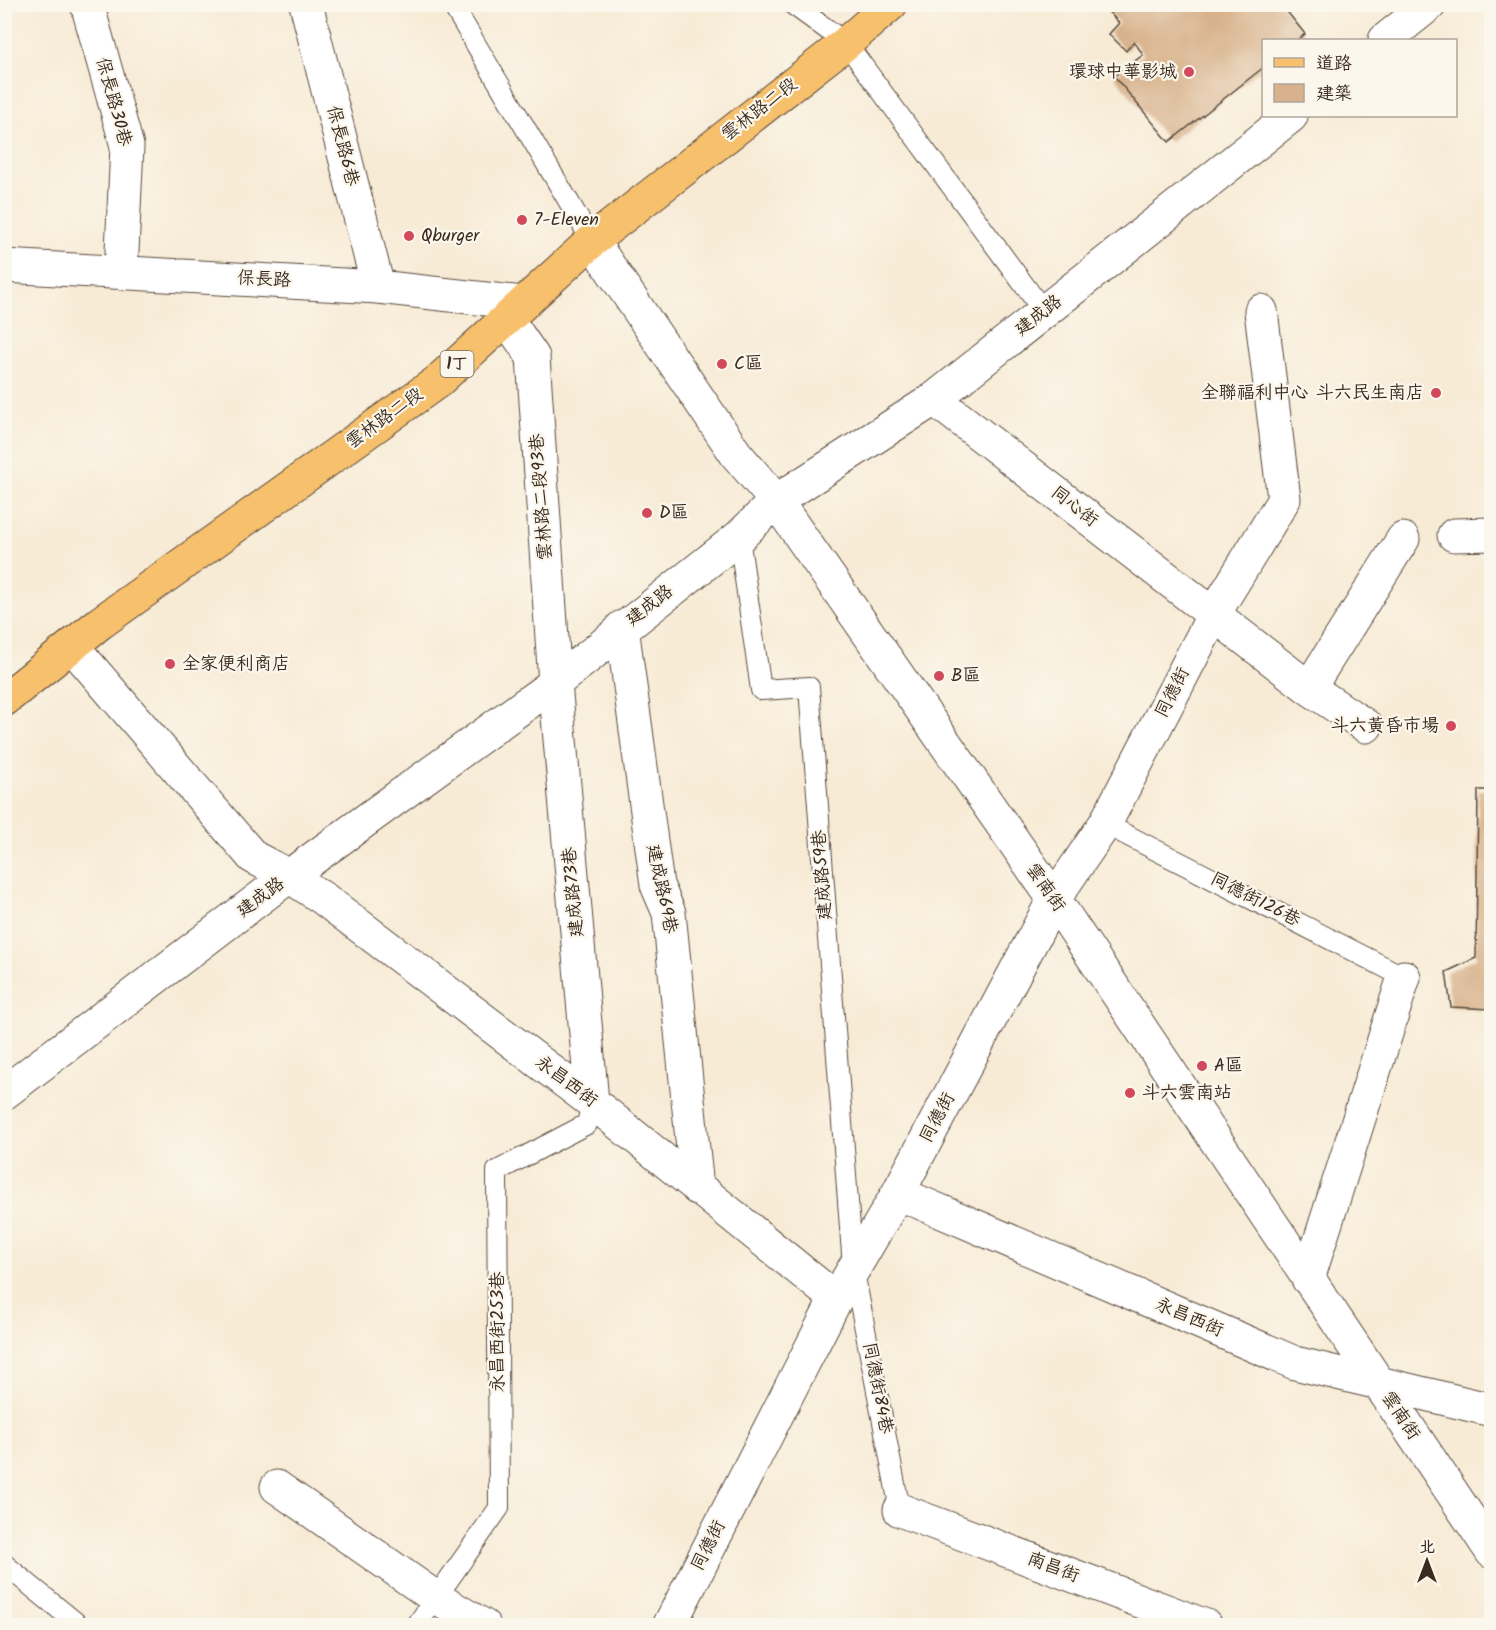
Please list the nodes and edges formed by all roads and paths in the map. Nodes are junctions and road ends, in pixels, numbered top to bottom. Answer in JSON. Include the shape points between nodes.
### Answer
{"nodes":[{"id":1,"x":87,"y":4,"type":"edge"},
{"id":2,"x":306,"y":4,"type":"edge"},
{"id":3,"x":452,"y":4,"type":"edge"},
{"id":4,"x":792,"y":4,"type":"edge"},
{"id":5,"x":891,"y":4,"type":"edge"},
{"id":6,"x":1430,"y":4,"type":"edge"},
{"id":7,"x":1386,"y":39,"type":"edge"},
{"id":8,"x":846,"y":43,"type":"junction"},
{"id":9,"x":1290,"y":117,"type":"edge"},
{"id":10,"x":592,"y":241,"type":"junction"},
{"id":11,"x":4,"y":266,"type":"edge"},
{"id":12,"x":121,"y":272,"type":"junction"},
{"id":13,"x":378,"y":287,"type":"junction"},
{"id":14,"x":515,"y":311,"type":"junction"},
{"id":15,"x":1261,"y":311,"type":"dead end"},
{"id":16,"x":1044,"y":312,"type":"junction"},
{"id":17,"x":934,"y":399,"type":"junction"},
{"id":18,"x":776,"y":501,"type":"junction"},
{"id":19,"x":1491,"y":534,"type":"edge"},
{"id":20,"x":1454,"y":535,"type":"dead end"},
{"id":21,"x":739,"y":537,"type":"junction"},
{"id":22,"x":1403,"y":539,"type":"dead end"},
{"id":23,"x":1214,"y":614,"type":"junction"},
{"id":24,"x":622,"y":627,"type":"junction"},
{"id":25,"x":72,"y":646,"type":"junction"},
{"id":26,"x":555,"y":683,"type":"junction"},
{"id":27,"x":1309,"y":688,"type":"junction"},
{"id":28,"x":4,"y":700,"type":"edge"},
{"id":29,"x":1366,"y":726,"type":"dead end"},
{"id":30,"x":1105,"y":824,"type":"junction"},
{"id":31,"x":289,"y":876,"type":"junction"},
{"id":32,"x":1054,"y":899,"type":"junction"},
{"id":33,"x":1404,"y":977,"type":"joint"},
{"id":34,"x":4,"y":1093,"type":"edge"},
{"id":35,"x":592,"y":1102,"type":"junction"},
{"id":36,"x":697,"y":1188,"type":"junction"},
{"id":37,"x":898,"y":1193,"type":"junction"},
{"id":38,"x":853,"y":1267,"type":"junction"},
{"id":39,"x":1308,"y":1279,"type":"junction"},
{"id":40,"x":836,"y":1299,"type":"junction"},
{"id":41,"x":1379,"y":1385,"type":"junction"},
{"id":42,"x":1491,"y":1410,"type":"edge"},
{"id":43,"x":277,"y":1487,"type":"dead end"},
{"id":44,"x":900,"y":1510,"type":"joint"},
{"id":45,"x":1491,"y":1552,"type":"edge"},
{"id":46,"x":4,"y":1564,"type":"edge"},
{"id":47,"x":436,"y":1598,"type":"junction"},
{"id":48,"x":80,"y":1626,"type":"edge"},
{"id":49,"x":416,"y":1626,"type":"edge"},
{"id":50,"x":484,"y":1626,"type":"edge"},
{"id":51,"x":669,"y":1626,"type":"edge"},
{"id":52,"x":1206,"y":1626,"type":"edge"}],
"edges":[{"from":1,"to":12,"type":"street","name":"保長路30巷","via":[[127,146]]},
{"from":2,"to":13,"type":"street","name":"保長路6巷"},
{"from":3,"to":10,"type":"lane"},
{"from":4,"to":8,"type":"lane"},
{"from":5,"to":8,"type":"main road","name":"雲林路二段","number":"1丁"},
{"from":6,"to":7,"type":"street"},
{"from":8,"to":10,"type":"main road","name":"雲林路二段","number":"1丁"},
{"from":8,"to":16,"type":"lane"},
{"from":9,"to":16,"type":"street","name":"建成路"},
{"from":10,"to":14,"type":"main road","name":"雲林路二段","number":"1丁"},
{"from":10,"to":18,"type":"street","name":"雲南街","via":[[736,454]]},
{"from":11,"to":12,"type":"street","name":"保長路"},
{"from":12,"to":13,"type":"street","name":"保長路"},
{"from":13,"to":14,"type":"street","name":"保長路"},
{"from":14,"to":25,"type":"main road","name":"雲林路二段","number":"1丁","via":[[437,381]]},
{"from":14,"to":26,"type":"street","name":"雲林路二段93巷","via":[[532,357]]},
{"from":15,"to":23,"type":"street","via":[[1284,499]]},
{"from":16,"to":17,"type":"street","name":"建成路"},
{"from":17,"to":18,"type":"street","name":"建成路"},
{"from":17,"to":23,"type":"street","name":"同心街"},
{"from":18,"to":21,"type":"street","name":"建成路"},
{"from":18,"to":32,"type":"street","name":"雲南街"},
{"from":19,"to":20,"type":"street"},
{"from":21,"to":24,"type":"street","name":"建成路"},
{"from":21,"to":38,"type":"lane","name":"建成路59巷","via":[[761,690],[809,687]]},
{"from":22,"to":27,"type":"street"},
{"from":23,"to":27,"type":"street","name":"同心街"},
{"from":23,"to":30,"type":"street","name":"同德街"},
{"from":24,"to":26,"type":"street","name":"建成路"},
{"from":24,"to":36,"type":"street","name":"建成路69巷","via":[[657,885],[669,913]]},
{"from":25,"to":28,"type":"main road","name":"雲林路二段","number":"1丁"},
{"from":25,"to":31,"type":"street","name":"永昌西街","via":[[253,857]]},
{"from":26,"to":31,"type":"street","name":"建成路"},
{"from":26,"to":35,"type":"street","name":"建成路73巷"},
{"from":27,"to":29,"type":"street","name":"同心街"},
{"from":30,"to":32,"type":"street","name":"同德街"},
{"from":30,"to":33,"type":"lane","name":"同德街126巷"},
{"from":31,"to":34,"type":"street","name":"建成路"},
{"from":31,"to":35,"type":"street","name":"永昌西街"},
{"from":32,"to":37,"type":"street","name":"同德街"},
{"from":32,"to":39,"type":"street","name":"雲南街"},
{"from":33,"to":39,"type":"street"},
{"from":35,"to":36,"type":"street","name":"永昌西街"},
{"from":35,"to":47,"type":"lane","name":"永昌西街253巷","via":[[587,1124],[497,1171],[499,1508]]},
{"from":36,"to":40,"type":"street","name":"永昌西街"},
{"from":37,"to":38,"type":"street","name":"同德街"},
{"from":37,"to":41,"type":"street","name":"永昌西街","via":[[1295,1364]]},
{"from":38,"to":40,"type":"street","name":"同德街"},
{"from":38,"to":44,"type":"lane","name":"同德街84巷"},
{"from":39,"to":41,"type":"street","name":"雲南街"},
{"from":40,"to":51,"type":"street","name":"同德街"},
{"from":41,"to":42,"type":"street","name":"永昌西街"},
{"from":41,"to":45,"type":"street","name":"雲南街"},
{"from":43,"to":47,"type":"street"},
{"from":44,"to":52,"type":"street","name":"南昌街"},
{"from":46,"to":48,"type":"lane"},
{"from":47,"to":49,"type":"lane"},
{"from":47,"to":50,"type":"street"}]}
